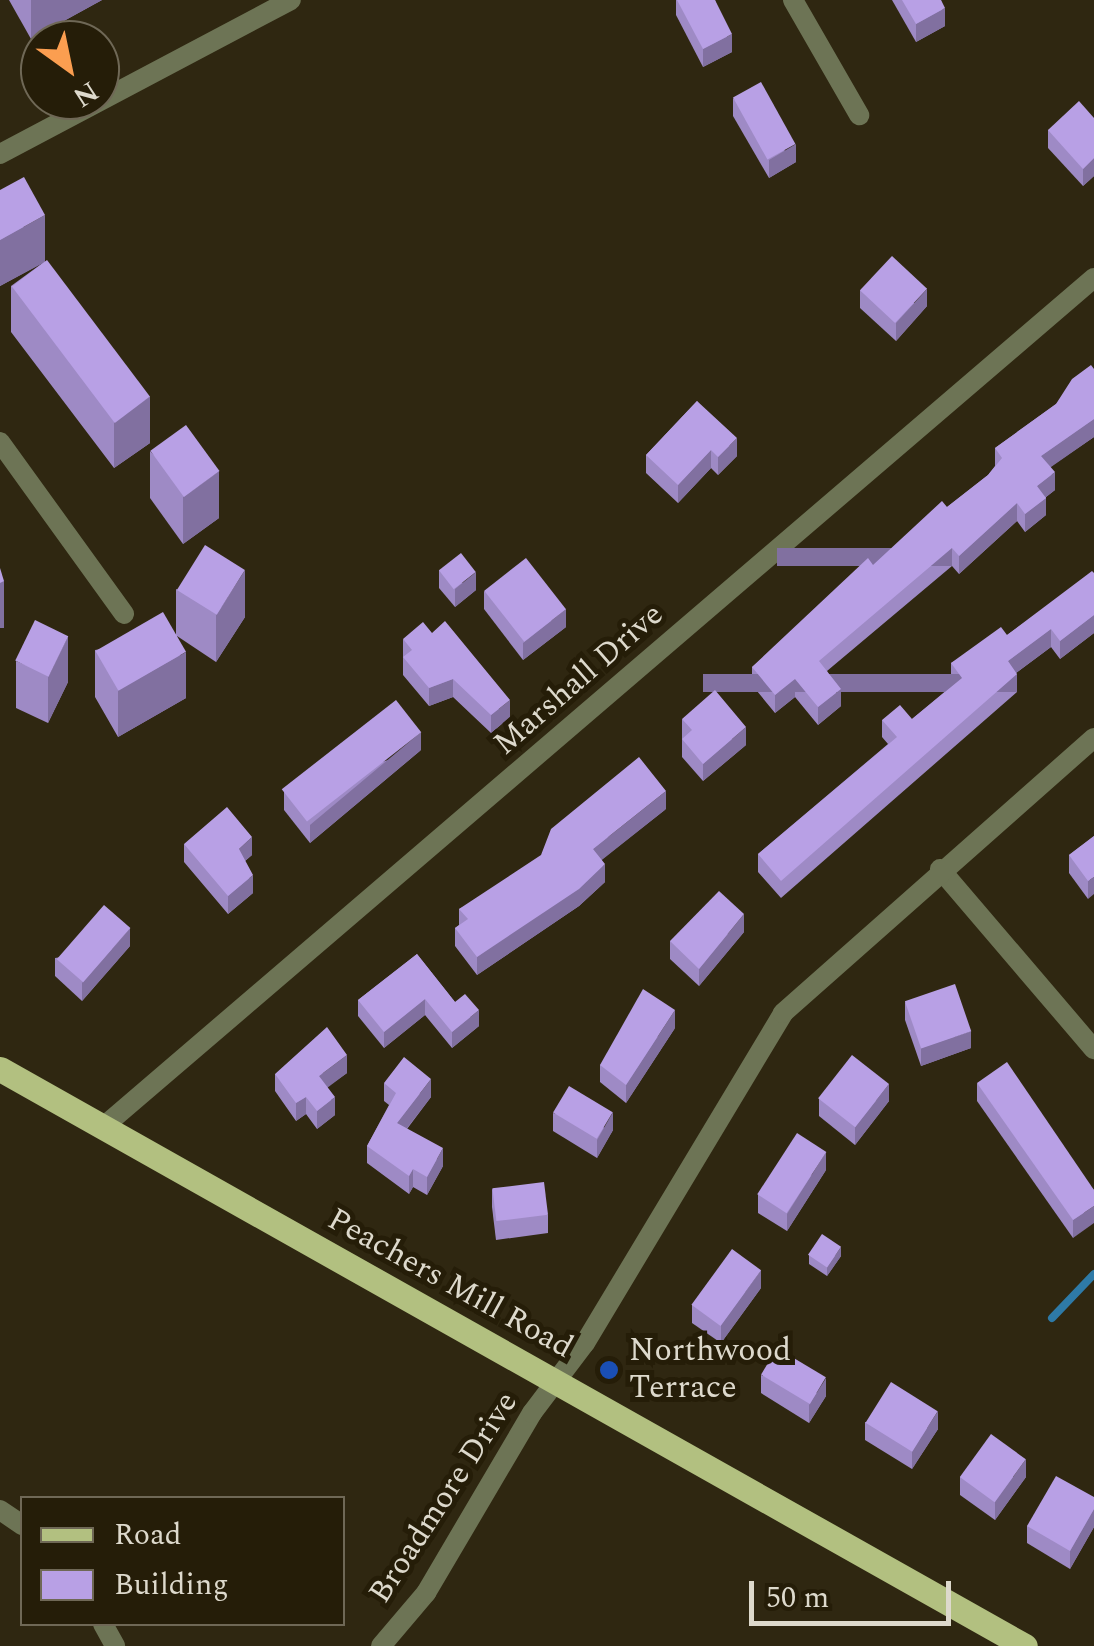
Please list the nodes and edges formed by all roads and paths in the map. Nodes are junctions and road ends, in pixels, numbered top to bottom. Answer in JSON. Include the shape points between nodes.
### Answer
{"nodes":[{"id":1,"x":291,"y":0,"type":"edge"},
{"id":2,"x":793,"y":0,"type":"edge"},
{"id":3,"x":859,"y":115,"type":"dead end"},
{"id":4,"x":0,"y":154,"type":"edge"},
{"id":5,"x":1094,"y":278,"type":"edge"},
{"id":6,"x":0,"y":442,"type":"edge"},
{"id":7,"x":124,"y":614,"type":"dead end"},
{"id":8,"x":1094,"y":738,"type":"edge"},
{"id":9,"x":940,"y":869,"type":"junction"},
{"id":10,"x":1094,"y":1050,"type":"edge"},
{"id":11,"x":0,"y":1070,"type":"edge"},
{"id":12,"x":103,"y":1128,"type":"junction"},
{"id":13,"x":558,"y":1382,"type":"junction"},
{"id":14,"x":381,"y":1646,"type":"edge"},
{"id":15,"x":1024,"y":1646,"type":"edge"}],
"edges":[{"from":1,"to":4,"type":"street"},
{"from":2,"to":3,"type":"street"},
{"from":5,"to":12,"type":"street","name":"Marshall Drive"},
{"from":6,"to":7,"type":"street"},
{"from":8,"to":9,"type":"street"},
{"from":9,"to":10,"type":"street"},
{"from":9,"to":13,"type":"street","via":[[770,1029]]},
{"from":11,"to":12,"type":"main road","name":"Peachers Mill Road"},
{"from":12,"to":13,"type":"main road","name":"Peachers Mill Road"},
{"from":13,"to":14,"type":"street","name":"Broadmore Drive","via":[[426,1593]]},
{"from":13,"to":15,"type":"main road","name":"Peachers Mill Road"}]}
